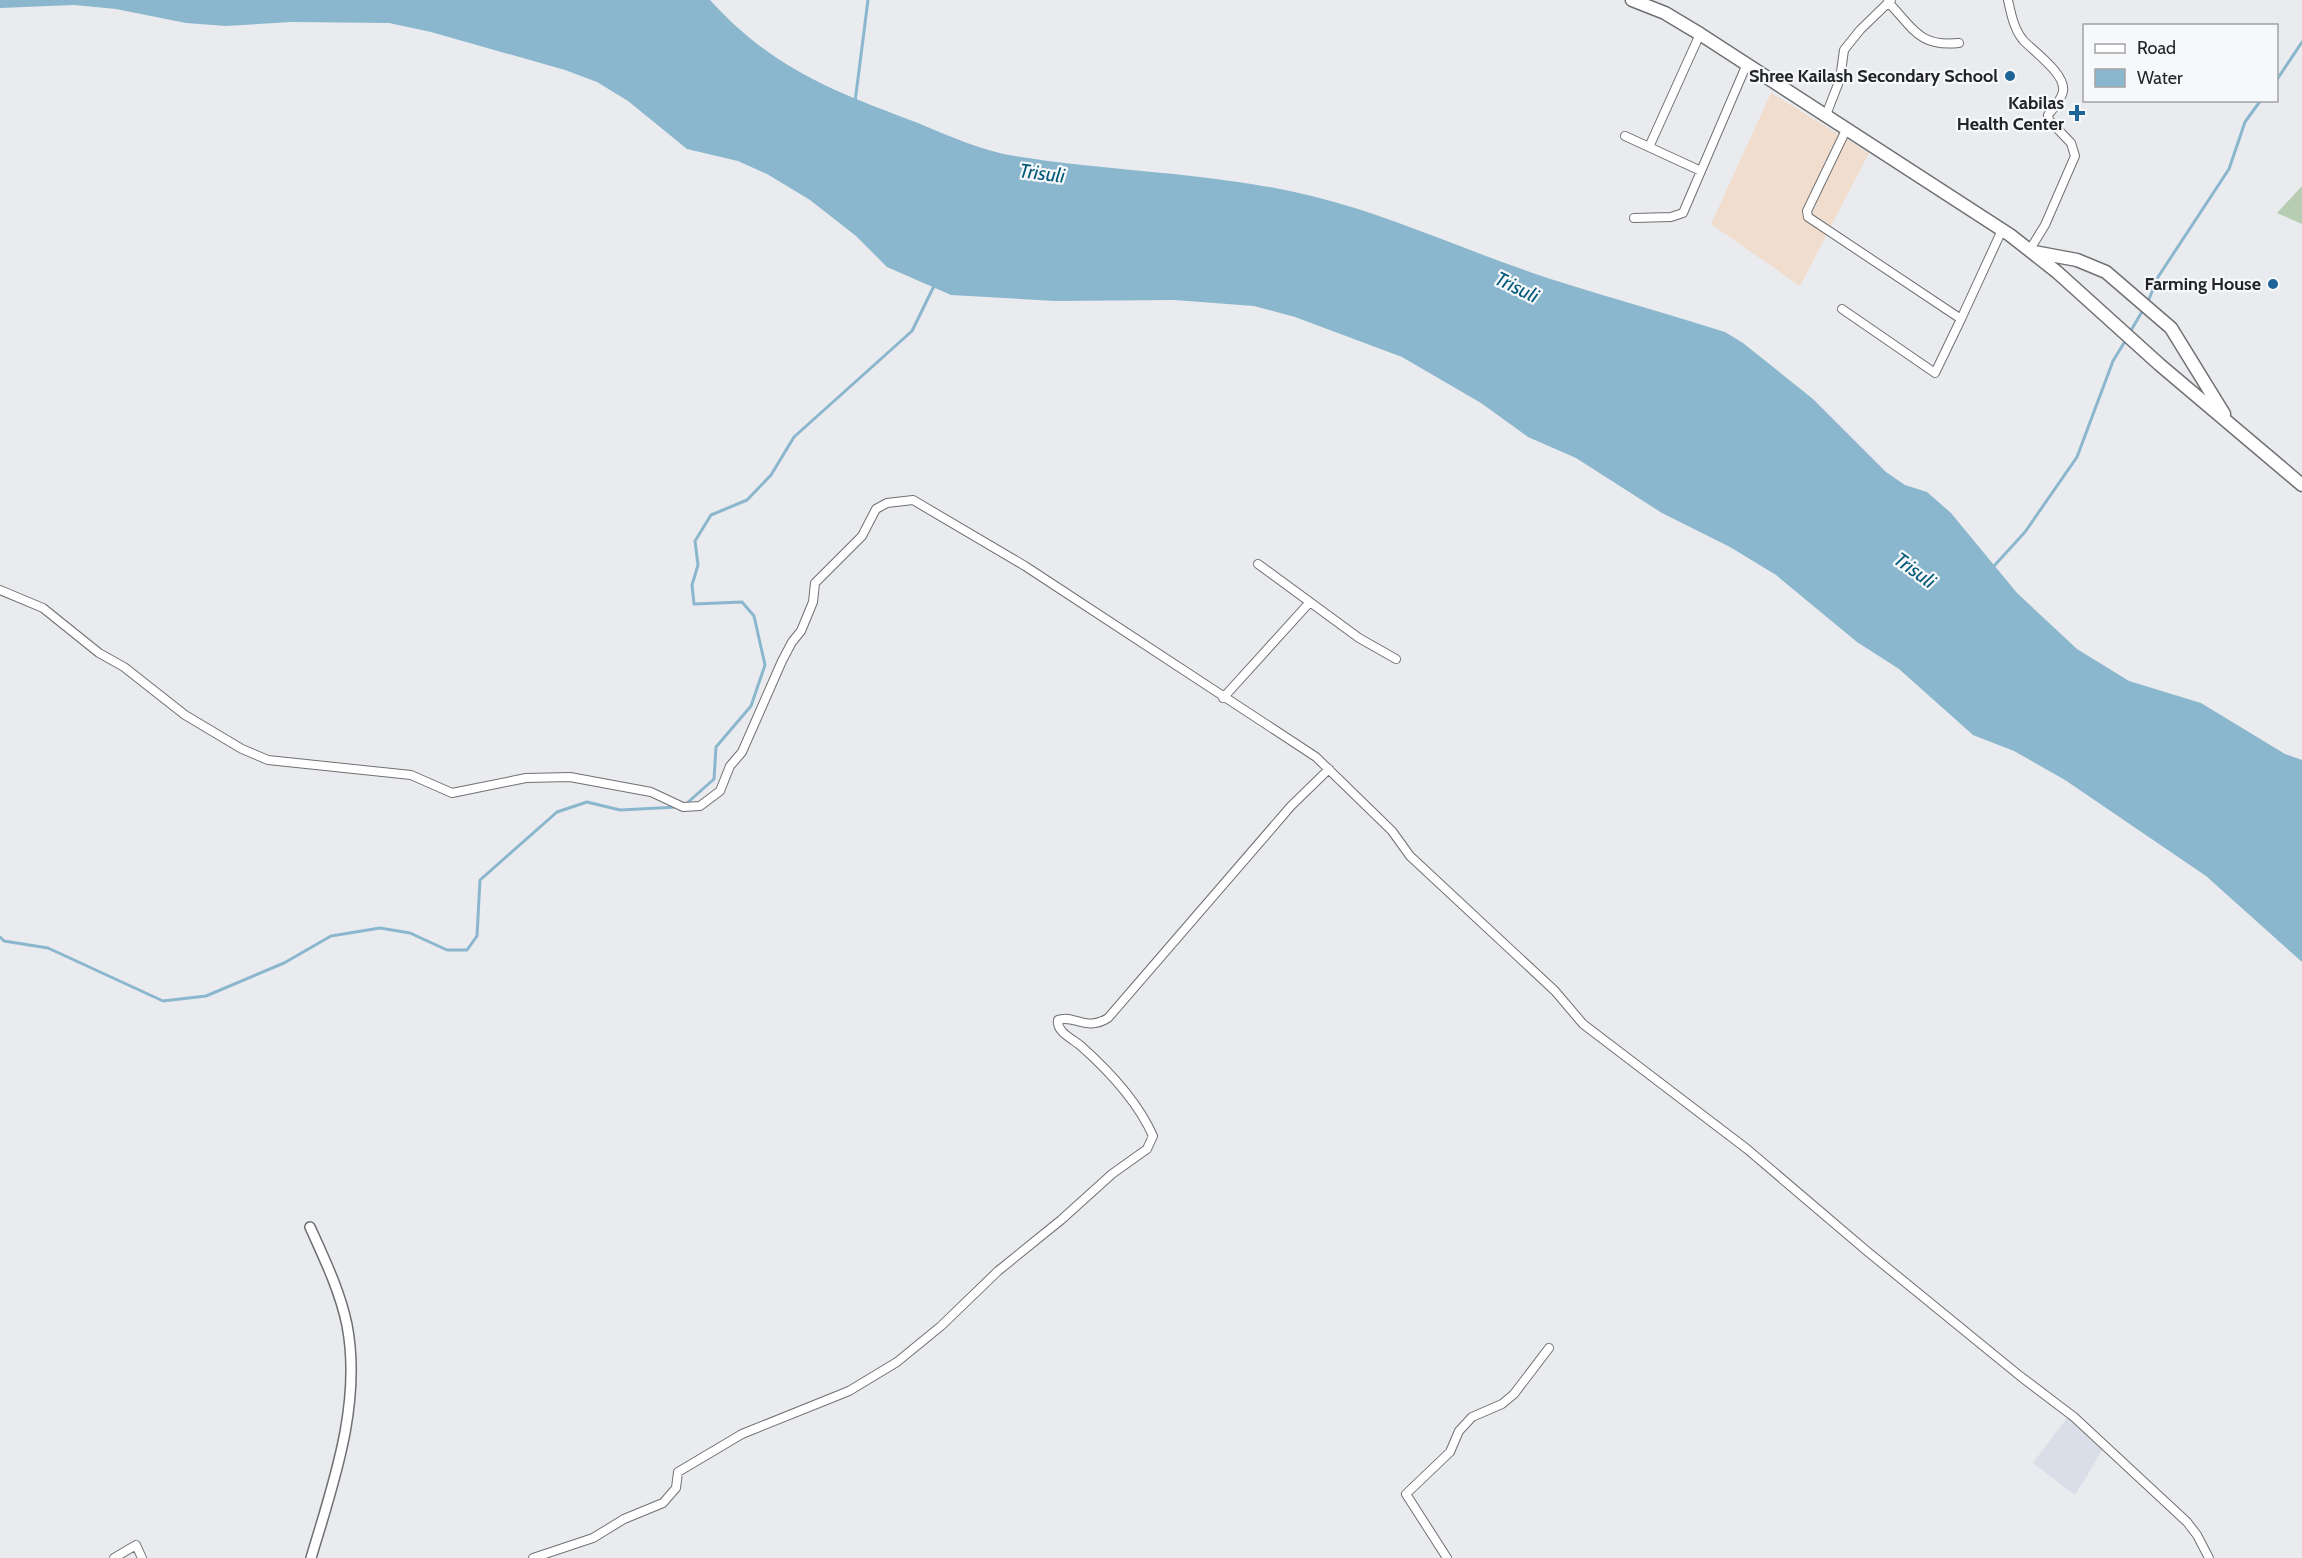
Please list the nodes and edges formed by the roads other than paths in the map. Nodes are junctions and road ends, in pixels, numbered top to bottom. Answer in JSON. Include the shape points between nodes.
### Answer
{"nodes":[{"id":1,"x":1632,"y":0,"type":"edge"},
{"id":2,"x":2008,"y":0,"type":"edge"},
{"id":3,"x":1890,"y":1,"type":"edge"},
{"id":4,"x":1700,"y":33,"type":"junction"},
{"id":5,"x":1959,"y":43,"type":"dead end"},
{"id":6,"x":1746,"y":66,"type":"junction"},
{"id":7,"x":1826,"y":115,"type":"junction"},
{"id":8,"x":1847,"y":128,"type":"junction"},
{"id":9,"x":1625,"y":136,"type":"dead end"},
{"id":10,"x":1649,"y":147,"type":"junction"},
{"id":11,"x":1701,"y":171,"type":"junction"},
{"id":12,"x":1634,"y":218,"type":"dead end"},
{"id":13,"x":2002,"y":230,"type":"junction"},
{"id":14,"x":2029,"y":251,"type":"junction"},
{"id":15,"x":1842,"y":309,"type":"dead end"},
{"id":16,"x":1961,"y":320,"type":"junction"},
{"id":17,"x":2230,"y":423,"type":"junction"},
{"id":18,"x":2302,"y":485,"type":"edge"},
{"id":19,"x":1258,"y":564,"type":"dead end"},
{"id":20,"x":0,"y":590,"type":"edge"},
{"id":21,"x":1310,"y":602,"type":"junction"},
{"id":22,"x":1395,"y":659,"type":"dead end"},
{"id":23,"x":1223,"y":698,"type":"junction"},
{"id":24,"x":1329,"y":769,"type":"junction"},
{"id":25,"x":310,"y":1227,"type":"dead end"},
{"id":26,"x":1549,"y":1348,"type":"dead end"},
{"id":27,"x":114,"y":1558,"type":"edge"},
{"id":28,"x":142,"y":1558,"type":"edge"},
{"id":29,"x":311,"y":1558,"type":"edge"},
{"id":30,"x":533,"y":1558,"type":"edge"},
{"id":31,"x":1447,"y":1558,"type":"edge"},
{"id":32,"x":2209,"y":1558,"type":"edge"}],
"edges":[{"from":1,"to":4,"type":"highway"},
{"from":2,"to":14,"type":"street","via":[[2023,40],[2054,70],[2063,86],[2062,95],[2048,115],[2071,143],[2075,156],[2045,225]]},
{"from":3,"to":5,"type":"street","via":[[1930,42]]},
{"from":3,"to":7,"type":"street","via":[[1844,50],[1840,79]]},
{"from":4,"to":6,"type":"highway"},
{"from":4,"to":10,"type":"street"},
{"from":6,"to":7,"type":"highway"},
{"from":6,"to":11,"type":"street"},
{"from":7,"to":8,"type":"highway"},
{"from":8,"to":13,"type":"highway"},
{"from":8,"to":16,"type":"street","via":[[1807,211],[1808,217]]},
{"from":9,"to":10,"type":"street"},
{"from":10,"to":11,"type":"street"},
{"from":11,"to":12,"type":"street","via":[[1683,213]]},
{"from":13,"to":14,"type":"highway"},
{"from":13,"to":16,"type":"street"},
{"from":14,"to":17,"type":"highway"},
{"from":14,"to":17,"type":"highway","via":[[2077,260],[2106,272],[2170,328]]},
{"from":15,"to":16,"type":"street","via":[[1935,373]]},
{"from":17,"to":18,"type":"highway"},
{"from":19,"to":21,"type":"street"},
{"from":20,"to":23,"type":"street","via":[[44,608],[185,715],[268,760],[411,775],[452,793],[526,778],[570,777],[651,792],[683,807],[700,806],[720,791],[730,766],[742,752],[787,651],[801,631],[813,602],[815,583],[862,536],[876,509],[887,503],[913,500],[1025,566]]},
{"from":21,"to":22,"type":"street"},
{"from":21,"to":23,"type":"street"},
{"from":23,"to":24,"type":"street"},
{"from":24,"to":30,"type":"street","via":[[1291,806],[1108,1018],[1093,1025],[1058,1020],[1061,1031],[1101,1064],[1138,1110],[1153,1136],[1147,1149],[998,1271],[897,1362],[849,1391],[710,1451],[678,1472],[676,1488],[663,1503],[624,1519],[593,1538]]},
{"from":24,"to":32,"type":"street","via":[[1392,831],[1410,856],[1555,991],[1583,1024],[1747,1149],[2090,1430],[2187,1522]]},
{"from":25,"to":29,"type":"street","via":[[347,1325],[350,1392],[341,1458]]},
{"from":26,"to":31,"type":"street","via":[[1514,1394],[1502,1404],[1472,1417],[1450,1452],[1406,1494]]},
{"from":27,"to":28,"type":"street","via":[[136,1545]]}]}
